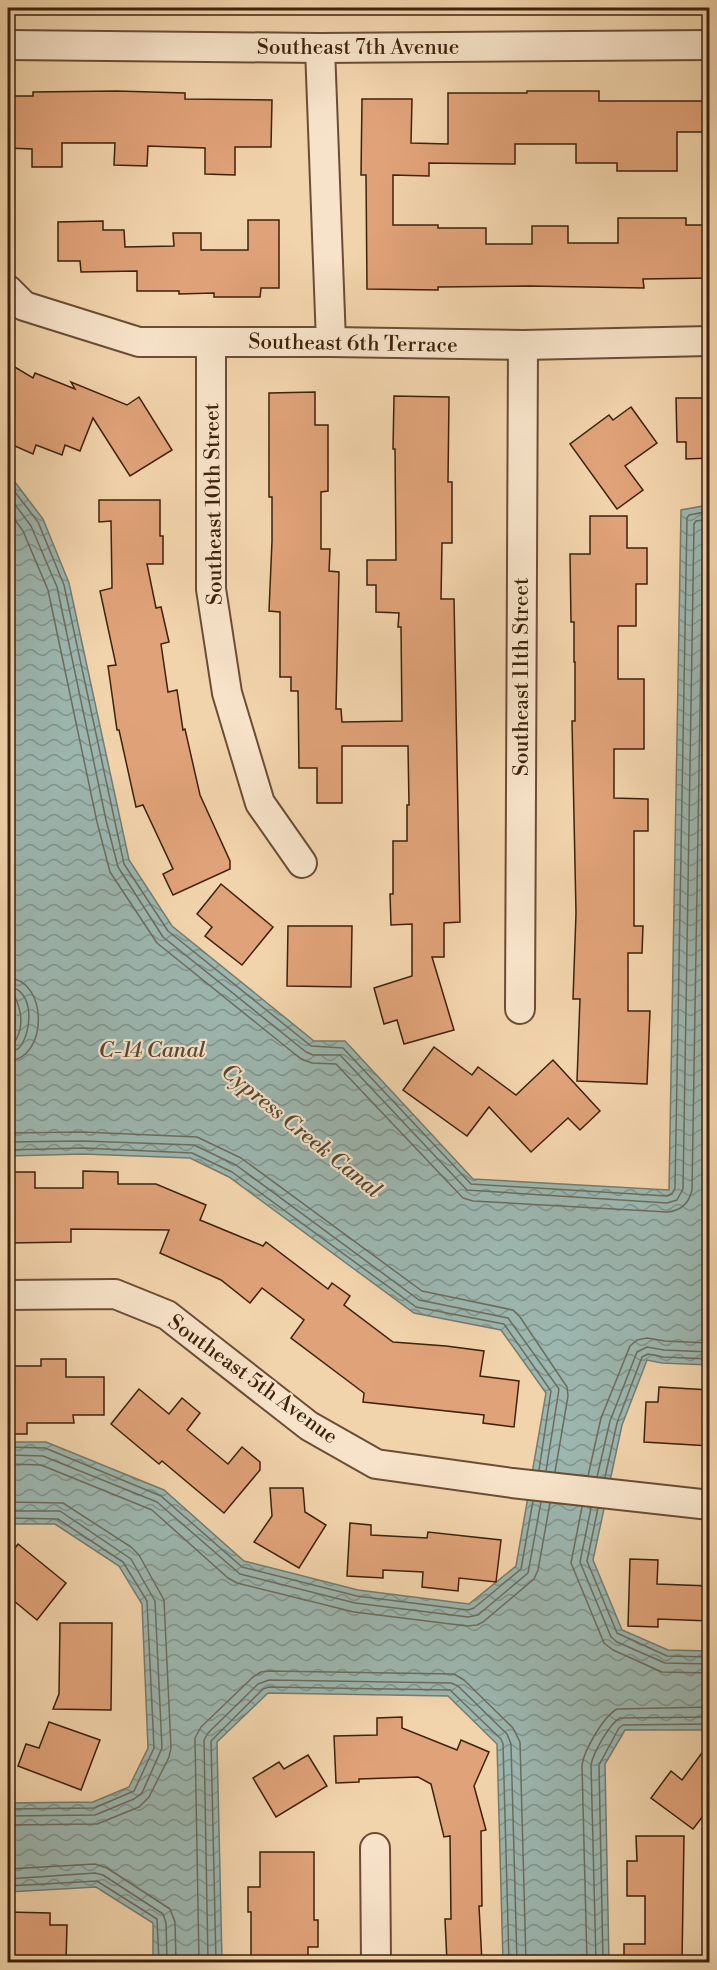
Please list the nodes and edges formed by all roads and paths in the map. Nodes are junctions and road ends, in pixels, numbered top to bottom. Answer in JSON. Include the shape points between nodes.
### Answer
{"nodes":[{"id":1,"x":8,"y":45,"type":"edge"},
{"id":2,"x":710,"y":45,"type":"edge"},
{"id":3,"x":320,"y":48,"type":"junction"},
{"id":4,"x":8,"y":290,"type":"edge"},
{"id":5,"x":710,"y":341,"type":"edge"},
{"id":6,"x":211,"y":342,"type":"junction"},
{"id":7,"x":331,"y":342,"type":"junction"},
{"id":8,"x":523,"y":345,"type":"junction"},
{"id":9,"x":302,"y":863,"type":"dead end"},
{"id":10,"x":520,"y":1009,"type":"dead end"},
{"id":11,"x":8,"y":1295,"type":"edge"},
{"id":12,"x":710,"y":1505,"type":"edge"},
{"id":13,"x":375,"y":1848,"type":"dead end"},
{"id":14,"x":376,"y":1962,"type":"edge"}],
"edges":[{"from":1,"to":3,"type":"street","name":"Southeast 7th Avenue"},
{"from":2,"to":3,"type":"street","name":"Southeast 7th Avenue"},
{"from":3,"to":7,"type":"street"},
{"from":4,"to":6,"type":"street","name":"Southeast 6th Terrace","via":[[24,306],[139,342]]},
{"from":5,"to":8,"type":"street","name":"Southeast 6th Terrace"},
{"from":6,"to":7,"type":"street","name":"Southeast 6th Terrace"},
{"from":6,"to":9,"type":"street","name":"Southeast 10th Street","via":[[211,589],[227,693],[260,803]]},
{"from":7,"to":8,"type":"street","name":"Southeast 6th Terrace"},
{"from":8,"to":10,"type":"street","name":"Southeast 11th Street"},
{"from":11,"to":12,"type":"street","name":"Southeast 5th Avenue","via":[[115,1294],[167,1315],[309,1426],[376,1464],[512,1484]]},
{"from":13,"to":14,"type":"street"}]}
